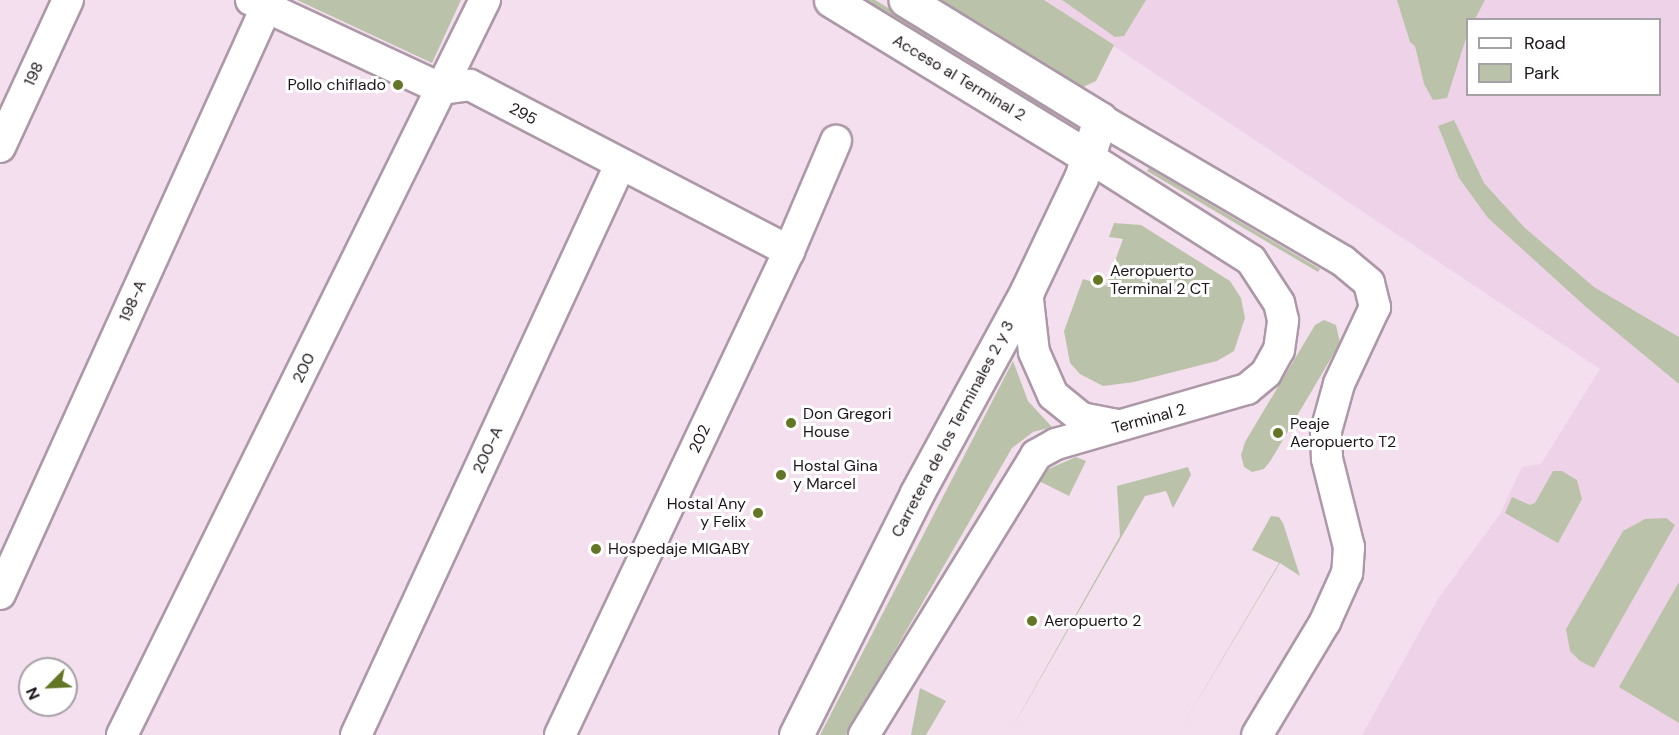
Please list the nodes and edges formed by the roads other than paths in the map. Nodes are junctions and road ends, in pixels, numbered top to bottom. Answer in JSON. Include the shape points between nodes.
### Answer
{"nodes":[{"id":1,"x":68,"y":0,"type":"edge"},
{"id":2,"x":484,"y":0,"type":"edge"},
{"id":3,"x":831,"y":0,"type":"edge"},
{"id":4,"x":906,"y":0,"type":"edge"},
{"id":5,"x":258,"y":4,"type":"edge"},
{"id":6,"x":442,"y":89,"type":"junction"},
{"id":7,"x":1100,"y":119,"type":"junction"},
{"id":8,"x":836,"y":141,"type":"dead end"},
{"id":9,"x":0,"y":147,"type":"edge"},
{"id":10,"x":1087,"y":156,"type":"junction"},
{"id":11,"x":620,"y":165,"type":"junction"},
{"id":12,"x":789,"y":251,"type":"junction"},
{"id":13,"x":1027,"y":291,"type":"junction"},
{"id":14,"x":1126,"y":426,"type":"junction"},
{"id":15,"x":0,"y":594,"type":"edge"},
{"id":16,"x":122,"y":735,"type":"edge"},
{"id":17,"x":356,"y":735,"type":"edge"},
{"id":18,"x":560,"y":735,"type":"edge"},
{"id":19,"x":796,"y":735,"type":"edge"},
{"id":20,"x":864,"y":735,"type":"edge"},
{"id":21,"x":1257,"y":735,"type":"edge"}],
"edges":[{"from":1,"to":9,"type":"street","name":"198"},
{"from":2,"to":6,"type":"street","name":"200"},
{"from":3,"to":10,"type":"main road","name":"Acceso al Terminal 2"},
{"from":4,"to":7,"type":"main road"},
{"from":5,"to":6,"type":"street"},
{"from":5,"to":15,"type":"street","name":"198-A"},
{"from":6,"to":11,"type":"street","name":"295","via":[[471,85]]},
{"from":6,"to":16,"type":"street","name":"200"},
{"from":7,"to":10,"type":"main road","name":"Carretera de los Terminales 2 y 3"},
{"from":7,"to":21,"type":"street","via":[[1343,261],[1369,284],[1373,299],[1372,316],[1339,384],[1326,431],[1327,459],[1349,546],[1347,573],[1325,622]]},
{"from":8,"to":12,"type":"street","name":"202"},
{"from":10,"to":13,"type":"main road","name":"Carretera de los Terminales 2 y 3","via":[[1081,178]]},
{"from":10,"to":14,"type":"street","name":"Terminal 2","via":[[1251,260],[1275,293],[1283,320],[1280,350],[1256,383],[1224,397]]},
{"from":11,"to":12,"type":"street","name":"295"},
{"from":11,"to":17,"type":"street","name":"200-A"},
{"from":12,"to":18,"type":"street","name":"202"},
{"from":13,"to":14,"type":"street","via":[[1034,352],[1053,395],[1081,418]]},
{"from":13,"to":19,"type":"main road","name":"Carretera de los Terminales 2 y 3","via":[[917,493]]},
{"from":14,"to":20,"type":"street","name":"Terminal 2","via":[[1056,444],[1036,455]]}]}
